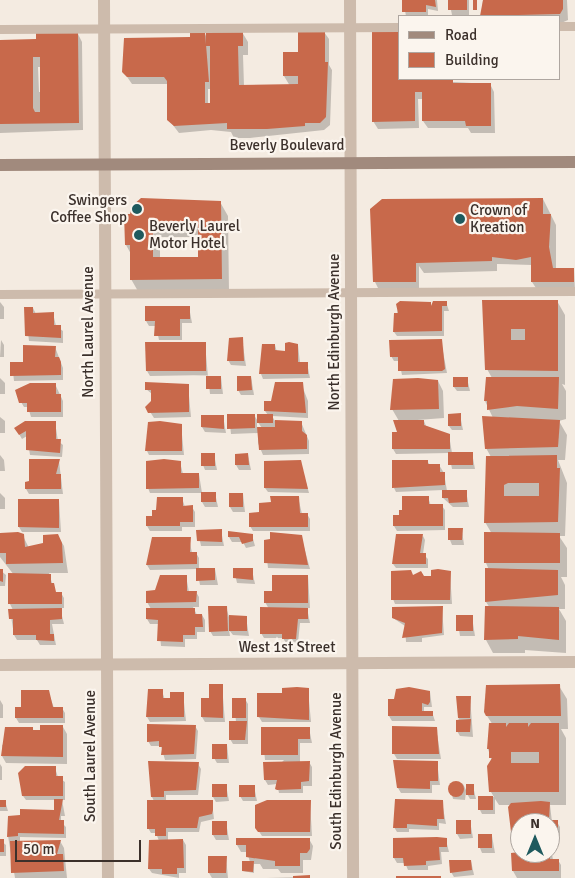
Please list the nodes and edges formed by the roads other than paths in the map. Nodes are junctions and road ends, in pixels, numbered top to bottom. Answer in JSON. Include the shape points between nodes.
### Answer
{"nodes":[{"id":1,"x":104,"y":0,"type":"edge"},
{"id":2,"x":350,"y":0,"type":"edge"},
{"id":3,"x":560,"y":26,"type":"edge"},
{"id":4,"x":575,"y":26,"type":"edge"},
{"id":5,"x":350,"y":27,"type":"junction"},
{"id":6,"x":398,"y":27,"type":"edge"},
{"id":7,"x":104,"y":28,"type":"junction"},
{"id":8,"x":0,"y":29,"type":"edge"},
{"id":9,"x":350,"y":162,"type":"junction"},
{"id":10,"x":575,"y":162,"type":"edge"},
{"id":11,"x":105,"y":164,"type":"junction"},
{"id":12,"x":0,"y":165,"type":"edge"},
{"id":13,"x":575,"y":291,"type":"edge"},
{"id":14,"x":351,"y":292,"type":"junction"},
{"id":15,"x":0,"y":294,"type":"edge"},
{"id":16,"x":105,"y":294,"type":"junction"},
{"id":17,"x":575,"y":662,"type":"edge"},
{"id":18,"x":107,"y":664,"type":"junction"},
{"id":19,"x":353,"y":664,"type":"junction"},
{"id":20,"x":0,"y":666,"type":"edge"},
{"id":21,"x":108,"y":878,"type":"edge"},
{"id":22,"x":354,"y":878,"type":"edge"}],
"edges":[{"from":1,"to":7,"type":"street","name":"North Laurel Avenue"},
{"from":2,"to":5,"type":"street","name":"North Edinburgh Avenue"},
{"from":3,"to":4,"type":"lane"},
{"from":5,"to":6,"type":"lane"},
{"from":5,"to":7,"type":"lane"},
{"from":5,"to":9,"type":"street","name":"North Edinburgh Avenue"},
{"from":7,"to":8,"type":"lane"},
{"from":7,"to":11,"type":"street","name":"North Laurel Avenue"},
{"from":9,"to":10,"type":"main road","name":"Beverly Boulevard"},
{"from":9,"to":11,"type":"main road","name":"Beverly Boulevard"},
{"from":9,"to":14,"type":"street","name":"North Edinburgh Avenue"},
{"from":11,"to":12,"type":"main road","name":"Beverly Boulevard"},
{"from":11,"to":16,"type":"street","name":"North Laurel Avenue"},
{"from":13,"to":14,"type":"lane"},
{"from":14,"to":16,"type":"lane"},
{"from":14,"to":19,"type":"street","name":"North Edinburgh Avenue"},
{"from":15,"to":16,"type":"lane"},
{"from":16,"to":18,"type":"street","name":"North Laurel Avenue"},
{"from":17,"to":19,"type":"street","name":"West 1st Street"},
{"from":18,"to":19,"type":"street","name":"West 1st Street"},
{"from":18,"to":20,"type":"street","name":"West 1st Street"},
{"from":18,"to":21,"type":"street","name":"South Laurel Avenue"},
{"from":19,"to":22,"type":"street","name":"South Edinburgh Avenue"}]}
